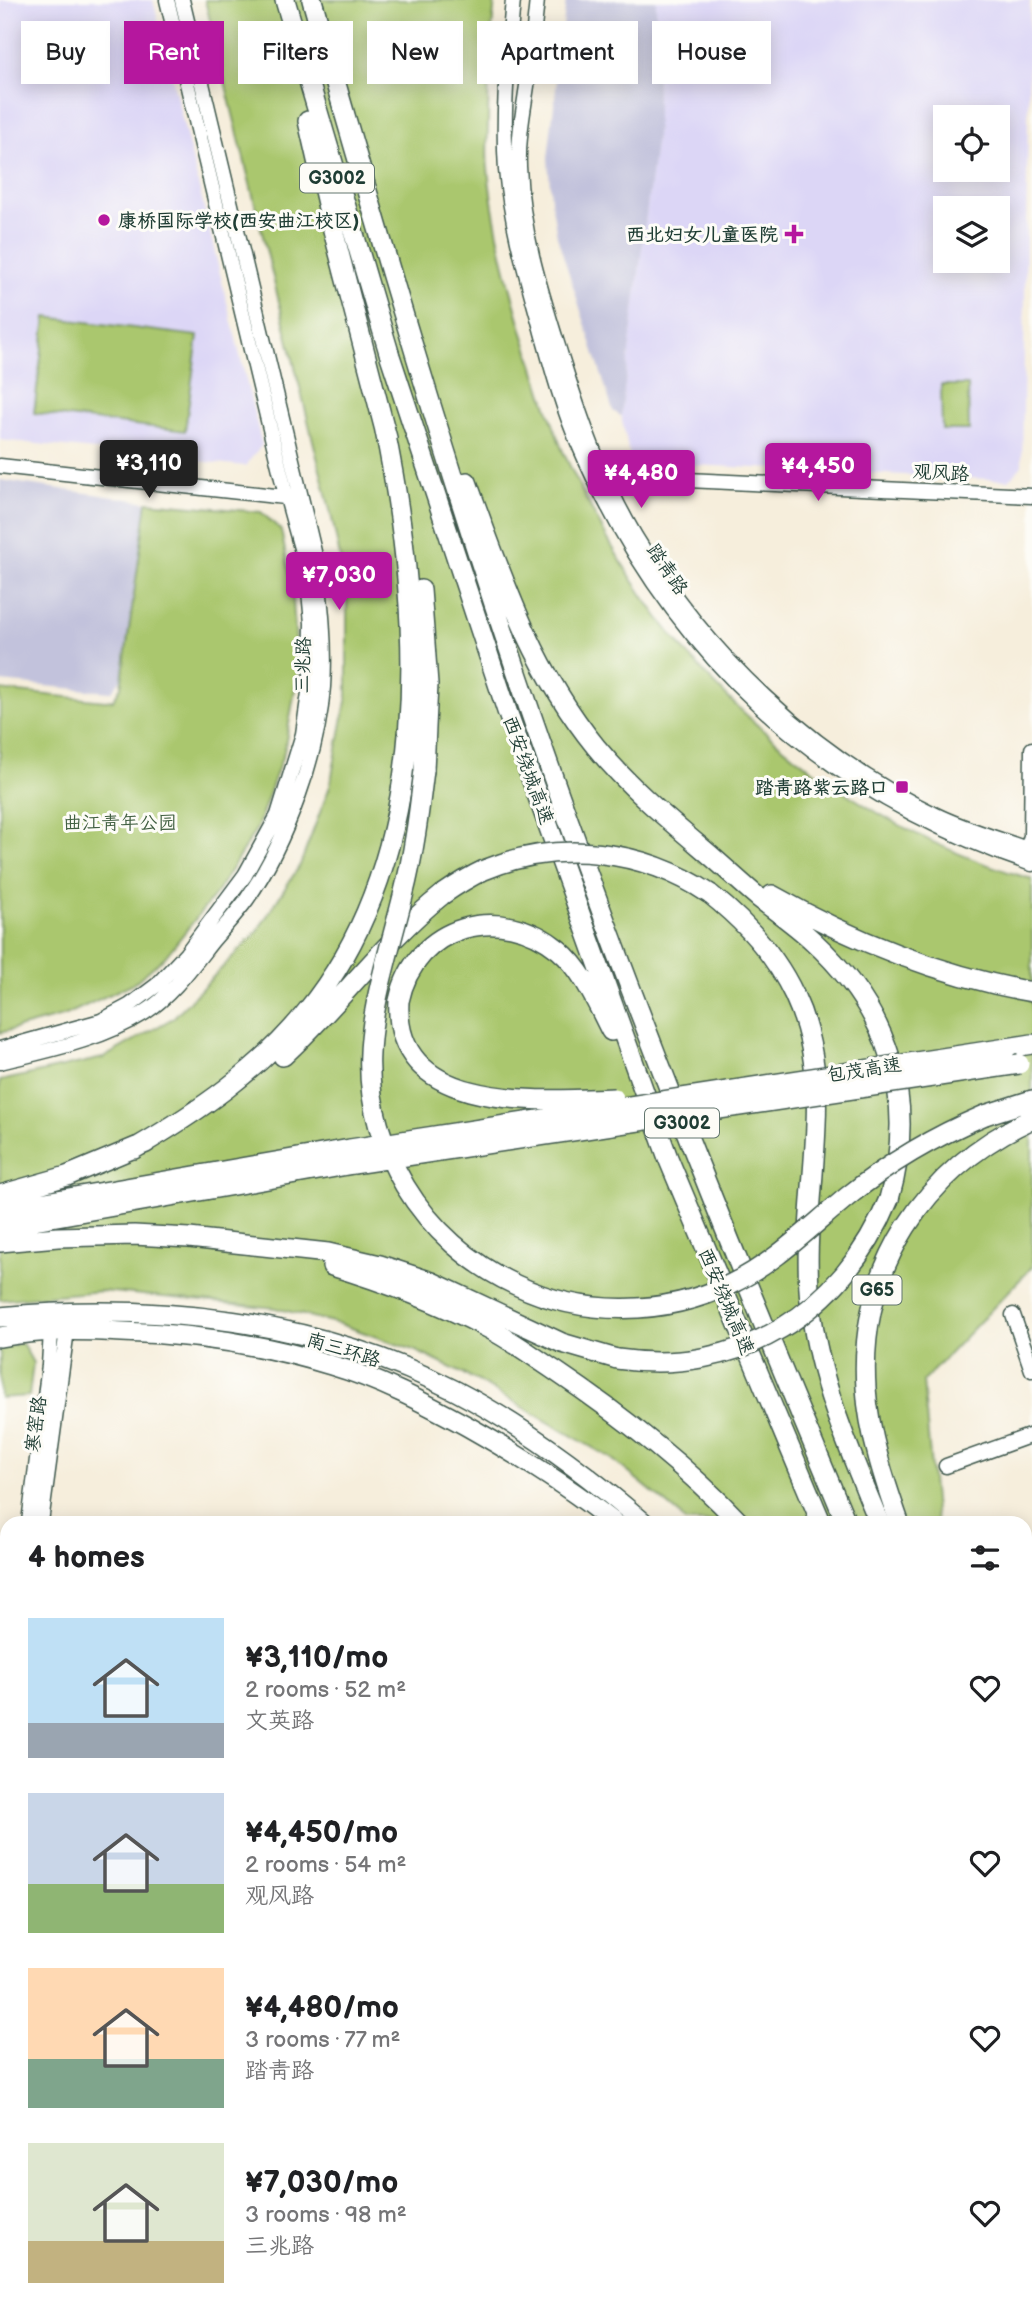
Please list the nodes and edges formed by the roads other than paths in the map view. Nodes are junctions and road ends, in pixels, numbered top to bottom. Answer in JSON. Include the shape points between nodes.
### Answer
{"nodes":[{"id":1,"x":167,"y":0,"type":"edge"},
{"id":2,"x":182,"y":0,"type":"edge"},
{"id":3,"x":284,"y":0,"type":"edge"},
{"id":4,"x":312,"y":0,"type":"edge"},
{"id":5,"x":513,"y":0,"type":"edge"},
{"id":6,"x":537,"y":0,"type":"edge"},
{"id":7,"x":394,"y":283,"type":"junction"},
{"id":8,"x":384,"y":426,"type":"junction"},
{"id":9,"x":0,"y":457,"type":"edge"},
{"id":10,"x":0,"y":466,"type":"edge"},
{"id":11,"x":604,"y":486,"type":"junction"},
{"id":12,"x":293,"y":493,"type":"junction"},
{"id":13,"x":1032,"y":496,"type":"edge"},
{"id":14,"x":1032,"y":749,"type":"edge"},
{"id":15,"x":704,"y":849,"type":"junction"},
{"id":16,"x":1028,"y":856,"type":"edge"},
{"id":17,"x":1032,"y":992,"type":"edge"},
{"id":18,"x":1032,"y":1044,"type":"edge"},
{"id":19,"x":0,"y":1049,"type":"edge"},
{"id":20,"x":0,"y":1062,"type":"edge"},
{"id":21,"x":1025,"y":1063,"type":"edge"},
{"id":22,"x":695,"y":1095,"type":"junction"},
{"id":23,"x":1032,"y":1100,"type":"edge"},
{"id":24,"x":1032,"y":1119,"type":"edge"},
{"id":25,"x":659,"y":1134,"type":"junction"},
{"id":26,"x":134,"y":1149,"type":"junction"},
{"id":27,"x":352,"y":1157,"type":"junction"},
{"id":28,"x":0,"y":1195,"type":"edge"},
{"id":29,"x":0,"y":1210,"type":"edge"},
{"id":30,"x":0,"y":1226,"type":"edge"},
{"id":31,"x":0,"y":1242,"type":"edge"},
{"id":32,"x":246,"y":1245,"type":"junction"},
{"id":33,"x":1013,"y":1315,"type":"dead end"},
{"id":34,"x":0,"y":1317,"type":"edge"},
{"id":35,"x":59,"y":1330,"type":"junction"},
{"id":36,"x":0,"y":1336,"type":"edge"},
{"id":37,"x":1032,"y":1370,"type":"edge"},
{"id":38,"x":1032,"y":1435,"type":"edge"},
{"id":39,"x":946,"y":1466,"type":"dead end"},
{"id":40,"x":30,"y":1516,"type":"edge"},
{"id":41,"x":42,"y":1516,"type":"edge"},
{"id":42,"x":605,"y":1516,"type":"edge"},
{"id":43,"x":635,"y":1516,"type":"edge"},
{"id":44,"x":733,"y":1516,"type":"edge"},
{"id":45,"x":818,"y":1516,"type":"edge"},
{"id":46,"x":844,"y":1516,"type":"edge"},
{"id":47,"x":877,"y":1516,"type":"edge"},
{"id":48,"x":897,"y":1516,"type":"edge"}],
"edges":[{"from":1,"to":12,"type":"street","name":"三兆路"},
{"from":2,"to":12,"type":"street","name":"三兆路"},
{"from":3,"to":8,"type":"highway","via":[[332,230]]},
{"from":3,"to":25,"type":"highway","name":"西安绕城高速","number":"G3002","via":[[407,409],[507,711]]},
{"from":4,"to":7,"type":"highway","name":"西安绕城高速","number":"G3002"},
{"from":5,"to":11,"type":"street","name":"踏青路","via":[[505,84],[511,209],[548,355],[578,443]]},
{"from":6,"to":11,"type":"street","name":"踏青路","via":[[520,142],[526,226],[543,297]]},
{"from":7,"to":15,"type":"highway","via":[[504,584],[548,679],[610,764]]},
{"from":7,"to":46,"type":"highway","name":"西安绕城高速","number":"G3002","via":[[488,588],[597,898],[703,1176]]},
{"from":8,"to":23,"type":"highway","bridge":true,"via":[[411,534],[428,684],[425,770],[415,842],[376,997],[369,1065],[372,1098],[388,1154],[409,1193],[451,1243],[487,1269],[536,1294],[568,1303],[646,1308],[690,1300],[757,1269],[892,1164],[985,1115]]},
{"from":8,"to":26,"type":"highway","via":[[405,547],[411,653],[400,791],[377,885],[342,961],[289,1033],[237,1080]]},
{"from":9,"to":12,"type":"street"},
{"from":10,"to":12,"type":"street"},
{"from":11,"to":13,"type":"street","name":"观风路","via":[[624,477]]},
{"from":11,"to":16,"type":"street","name":"踏青路","via":[[623,536],[665,601],[782,728],[918,818],[956,836]]},
{"from":12,"to":19,"type":"street","name":"三兆路","via":[[307,570],[311,679],[303,734],[278,815],[216,917],[157,985],[101,1021]]},
{"from":12,"to":20,"type":"street","name":"三兆路","via":[[316,560],[323,689],[307,765],[280,838],[247,898],[148,1011],[91,1038]]},
{"from":14,"to":16,"type":"street"},
{"from":15,"to":17,"type":"highway","via":[[782,900],[872,945],[978,980]]},
{"from":15,"to":32,"type":"highway","bridge":true,"via":[[813,942],[851,982],[889,1050],[900,1105],[900,1150],[889,1199],[852,1266],[816,1304],[747,1346],[715,1356],[658,1362],[617,1359],[570,1346],[459,1293],[380,1265],[328,1253]]},
{"from":18,"to":22,"type":"highway","name":"包茂高速","bridge":true},
{"from":21,"to":27,"type":"highway","bridge":true},
{"from":22,"to":25,"type":"highway","bridge":true,"via":[[527,1100],[467,1090],[429,1073],[412,1055],[402,1033],[399,1001],[416,959],[448,934],[490,925],[515,928],[562,953],[584,981],[616,1040]]},
{"from":22,"to":27,"type":"highway","bridge":true},
{"from":24,"to":48,"type":"highway","number":"G65","via":[[989,1141],[952,1169],[904,1229],[881,1278],[867,1340],[866,1387],[872,1429]]},
{"from":25,"to":45,"type":"highway","name":"西安绕城高速"},
{"from":26,"to":28,"type":"highway"},
{"from":26,"to":47,"type":"highway","bridge":true,"via":[[200,1115],[275,1063],[404,928],[470,877],[530,856],[574,852],[616,855],[681,877],[710,894],[750,928],[792,989],[807,1029],[817,1105],[808,1226],[811,1311],[835,1412]]},
{"from":27,"to":29,"type":"highway"},
{"from":27,"to":30,"type":"highway"},
{"from":31,"to":32,"type":"highway","via":[[121,1234]]},
{"from":32,"to":44,"type":"highway","via":[[374,1279],[488,1328],[633,1425]]},
{"from":33,"to":37,"type":"street"},
{"from":34,"to":43,"type":"highway","name":"南三环路","via":[[104,1311],[185,1315],[257,1325],[356,1351],[419,1374],[490,1410]]},
{"from":35,"to":36,"type":"highway","name":"南三环路"},
{"from":35,"to":40,"type":"street","name":"寒窑路","via":[[49,1365]]},
{"from":35,"to":41,"type":"street","name":"寒窑路"},
{"from":35,"to":42,"type":"highway","name":"南三环路","via":[[203,1337],[333,1365],[416,1399],[479,1433],[550,1475]]},
{"from":38,"to":39,"type":"street"}]}
